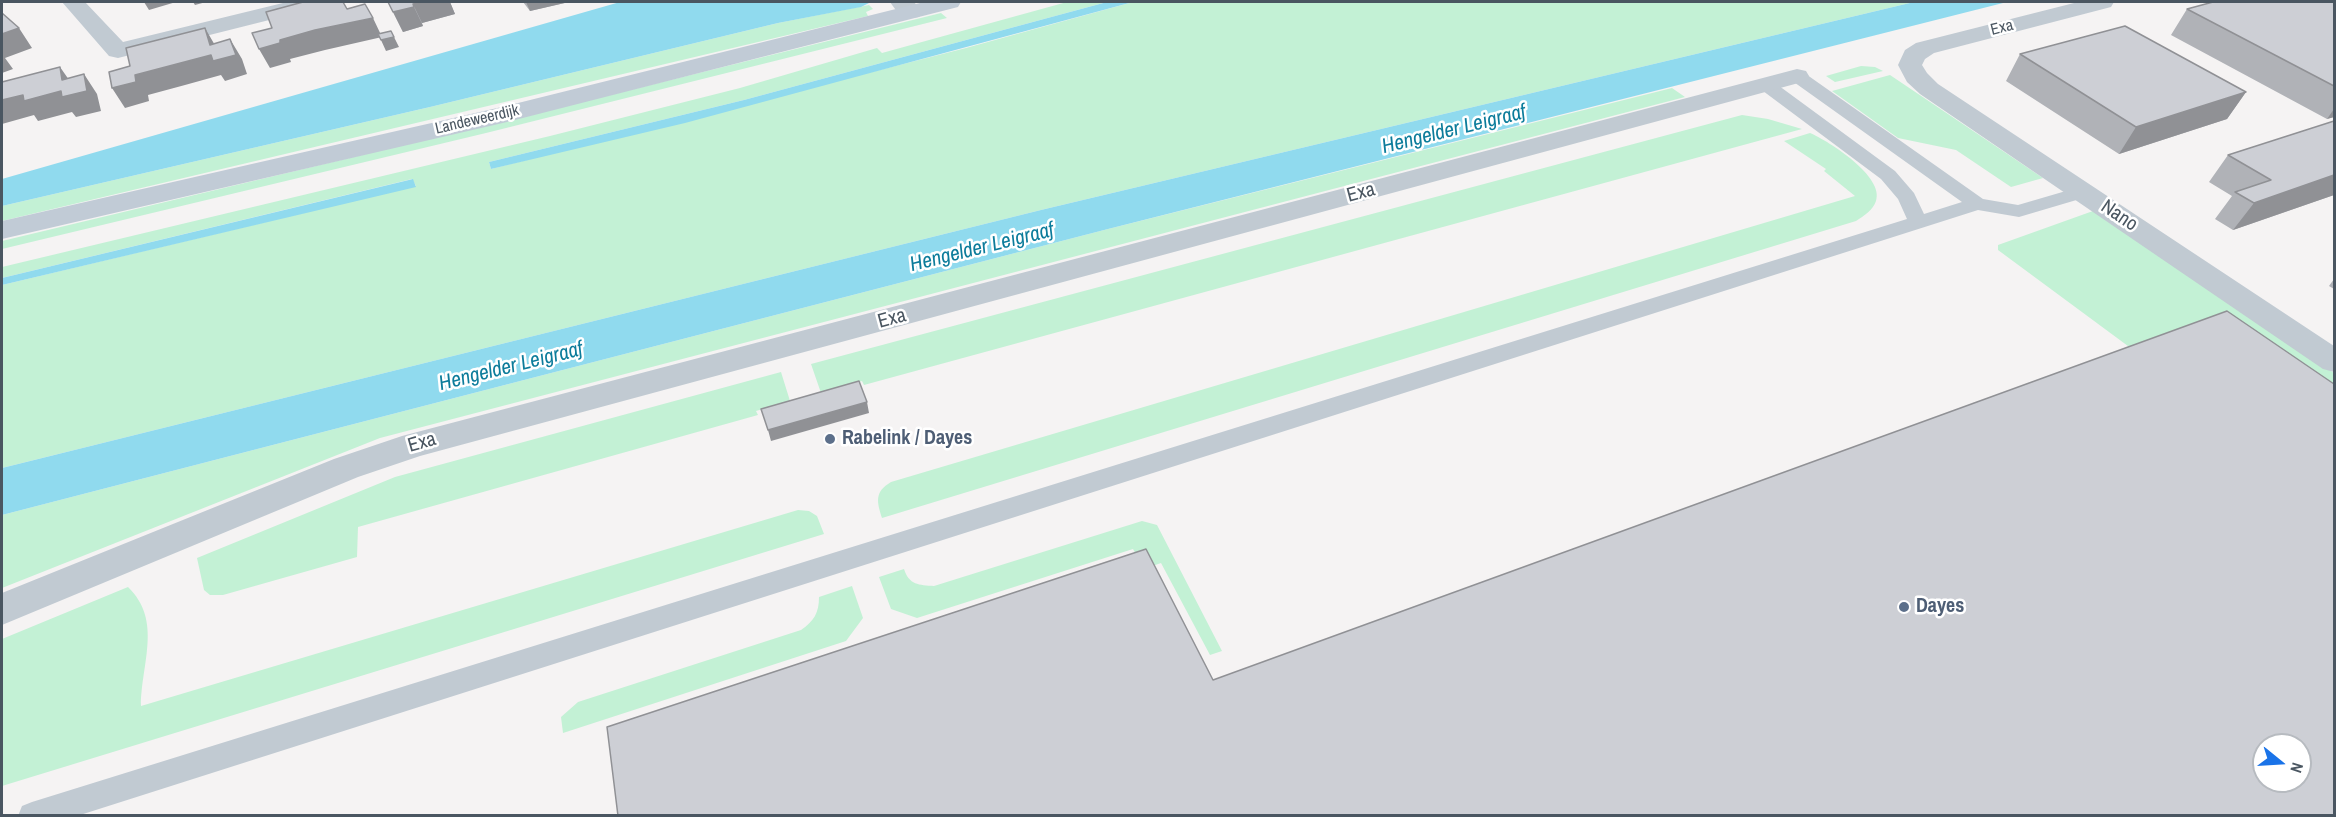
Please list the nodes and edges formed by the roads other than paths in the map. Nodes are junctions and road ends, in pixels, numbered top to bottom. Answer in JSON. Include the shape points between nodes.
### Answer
{"nodes":[{"id":1,"x":73,"y":2,"type":"edge"},
{"id":2,"x":313,"y":2,"type":"edge"},
{"id":3,"x":950,"y":2,"type":"edge"},
{"id":4,"x":2103,"y":2,"type":"edge"},
{"id":5,"x":906,"y":7,"type":"edge"},
{"id":6,"x":1910,"y":65,"type":"joint"},
{"id":7,"x":1797,"y":76,"type":"joint"},
{"id":8,"x":1765,"y":84,"type":"junction"},
{"id":9,"x":2083,"y":192,"type":"junction"},
{"id":10,"x":1977,"y":204,"type":"junction"},
{"id":11,"x":1918,"y":222,"type":"junction"},
{"id":12,"x":2,"y":230,"type":"edge"},
{"id":13,"x":2334,"y":361,"type":"edge"},
{"id":14,"x":2,"y":609,"type":"edge"},
{"id":15,"x":32,"y":816,"type":"edge"}],
"edges":[{"from":1,"to":2,"type":"street","via":[[118,51]]},
{"from":3,"to":5,"type":"street","name":"Landeweerdijk"},
{"from":4,"to":6,"type":"street","name":"Exa","via":[[1925,48],[1914,55]]},
{"from":5,"to":12,"type":"street","name":"Landeweerdijk","via":[[507,114]]},
{"from":6,"to":9,"type":"street","name":"Nano","via":[[1929,89]]},
{"from":7,"to":8,"type":"street","name":"Exa"},
{"from":7,"to":10,"type":"lane"},
{"from":8,"to":11,"type":"lane","via":[[1888,175],[1907,197]]},
{"from":8,"to":14,"type":"street","name":"Exa","via":[[414,445],[346,468]]},
{"from":9,"to":10,"type":"lane","via":[[2019,211]]},
{"from":9,"to":13,"type":"street","name":"Nano"},
{"from":10,"to":11,"type":"lane"},
{"from":11,"to":15,"type":"lane"}]}
